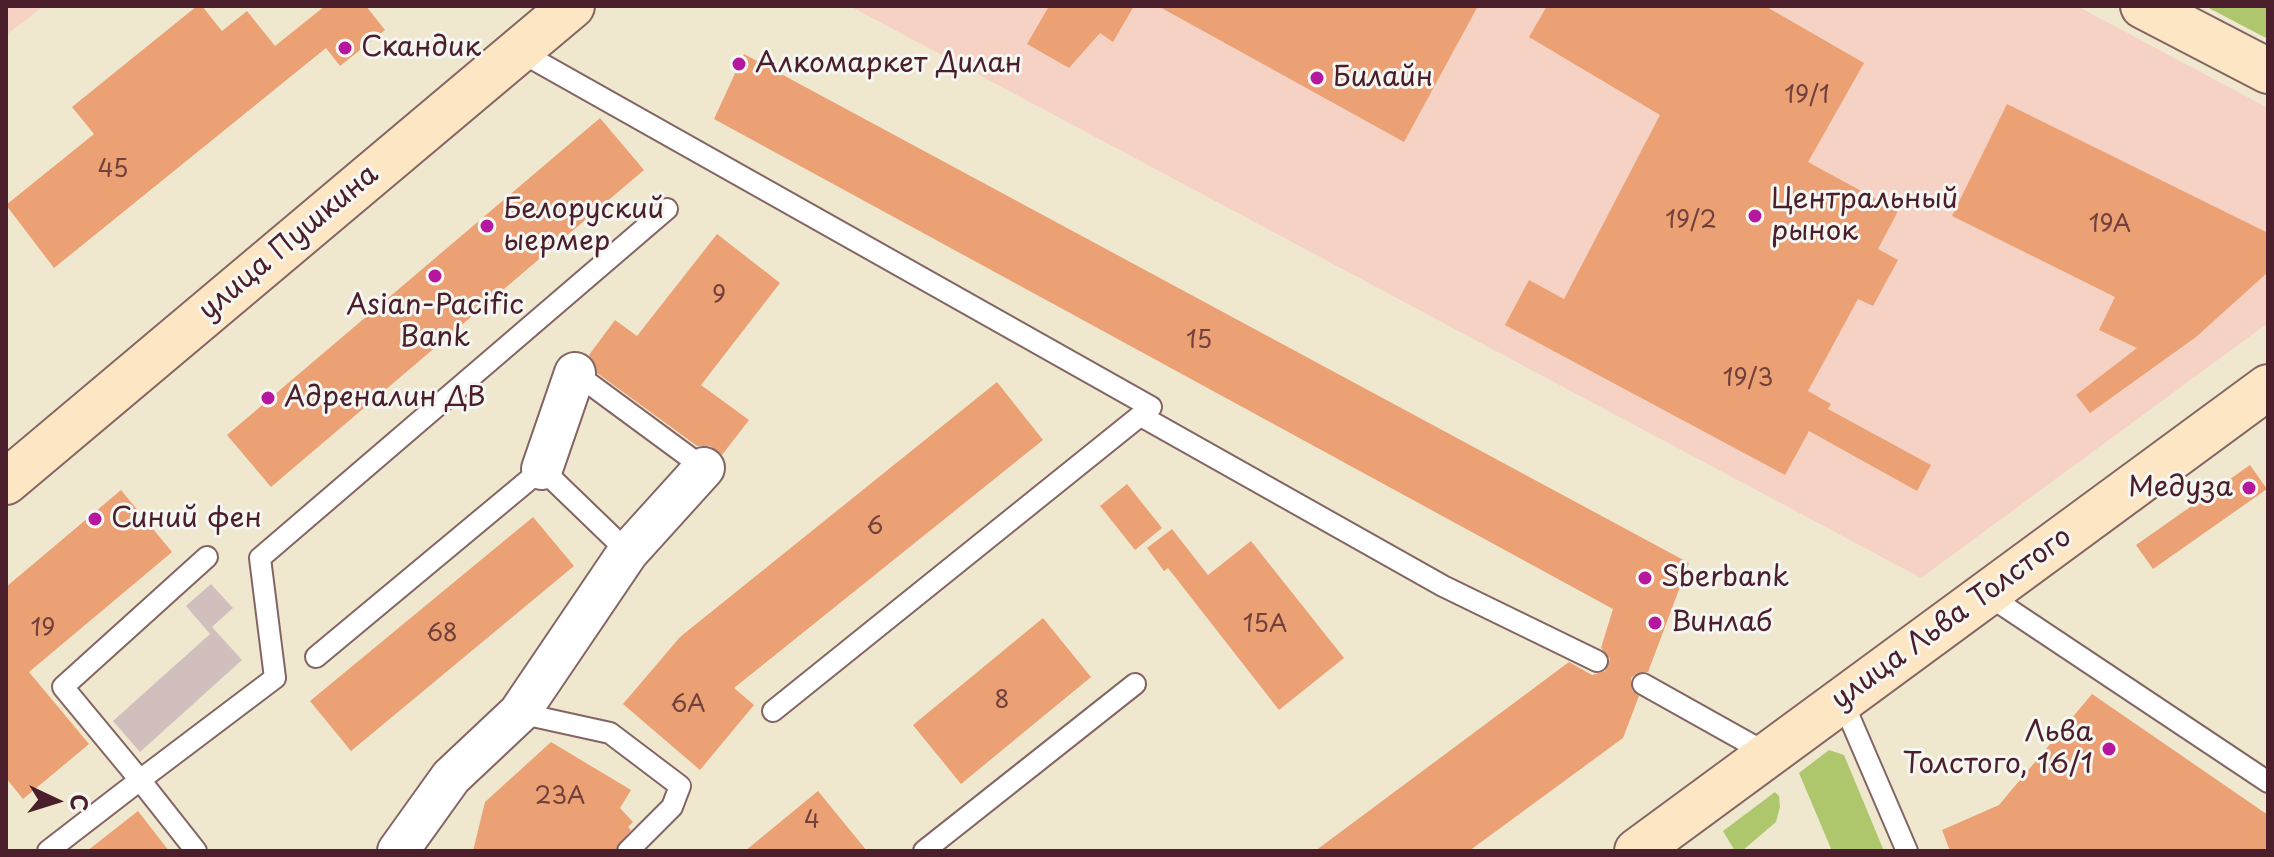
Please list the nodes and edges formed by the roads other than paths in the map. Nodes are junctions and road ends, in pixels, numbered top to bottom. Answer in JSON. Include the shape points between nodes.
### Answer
{"nodes":[{"id":1,"x":2143,"y":6,"type":"edge"},
{"id":2,"x":564,"y":8,"type":"edge"},
{"id":3,"x":517,"y":50,"type":"junction"},
{"id":4,"x":2268,"y":71,"type":"edge"},
{"id":5,"x":667,"y":209,"type":"dead end"},
{"id":6,"x":575,"y":373,"type":"joint"},
{"id":7,"x":2268,"y":387,"type":"edge"},
{"id":8,"x":1141,"y":416,"type":"junction"},
{"id":9,"x":704,"y":468,"type":"joint"},
{"id":10,"x":542,"y":469,"type":"junction"},
{"id":11,"x":6,"y":482,"type":"edge"},
{"id":12,"x":628,"y":552,"type":"junction"},
{"id":13,"x":207,"y":557,"type":"dead end"},
{"id":14,"x":1986,"y":594,"type":"junction"},
{"id":15,"x":316,"y":657,"type":"dead end"},
{"id":16,"x":1597,"y":661,"type":"dead end"},
{"id":17,"x":1135,"y":684,"type":"dead end"},
{"id":18,"x":1643,"y":684,"type":"dead end"},
{"id":19,"x":1842,"y":700,"type":"junction"},
{"id":20,"x":773,"y":711,"type":"dead end"},
{"id":21,"x":519,"y":713,"type":"junction"},
{"id":22,"x":1768,"y":754,"type":"junction"},
{"id":23,"x":140,"y":780,"type":"junction"},
{"id":24,"x":2268,"y":782,"type":"edge"},
{"id":25,"x":930,"y":849,"type":"edge"},
{"id":26,"x":48,"y":851,"type":"edge"},
{"id":27,"x":196,"y":851,"type":"edge"},
{"id":28,"x":398,"y":851,"type":"edge"},
{"id":29,"x":628,"y":851,"type":"edge"},
{"id":30,"x":1637,"y":851,"type":"edge"},
{"id":31,"x":1907,"y":851,"type":"edge"}],
"edges":[{"from":1,"to":4,"type":"street"},
{"from":2,"to":3,"type":"street","name":"улица Пушкина"},
{"from":3,"to":8,"type":"lane","via":[[1151,407]]},
{"from":3,"to":11,"type":"street","name":"улица Пушкина"},
{"from":5,"to":23,"type":"lane","via":[[260,558],[275,678]]},
{"from":6,"to":9,"type":"lane"},
{"from":6,"to":10,"type":"street"},
{"from":7,"to":14,"type":"street","name":"улица Льва Толстого"},
{"from":8,"to":16,"type":"lane","via":[[1443,586]]},
{"from":8,"to":20,"type":"lane"},
{"from":9,"to":12,"type":"street"},
{"from":10,"to":12,"type":"lane"},
{"from":10,"to":15,"type":"lane"},
{"from":12,"to":21,"type":"street"},
{"from":13,"to":23,"type":"lane","via":[[63,687]]},
{"from":14,"to":19,"type":"street","name":"улица Льва Толстого"},
{"from":14,"to":24,"type":"lane"},
{"from":17,"to":25,"type":"lane"},
{"from":18,"to":22,"type":"lane"},
{"from":19,"to":22,"type":"street","name":"улица Льва Толстого"},
{"from":19,"to":31,"type":"lane"},
{"from":21,"to":28,"type":"street","via":[[451,777]]},
{"from":21,"to":29,"type":"lane","via":[[610,733],[680,786],[672,807]]},
{"from":22,"to":30,"type":"street","name":"улица Льва Толстого"},
{"from":23,"to":26,"type":"lane"},
{"from":23,"to":27,"type":"lane"}]}
